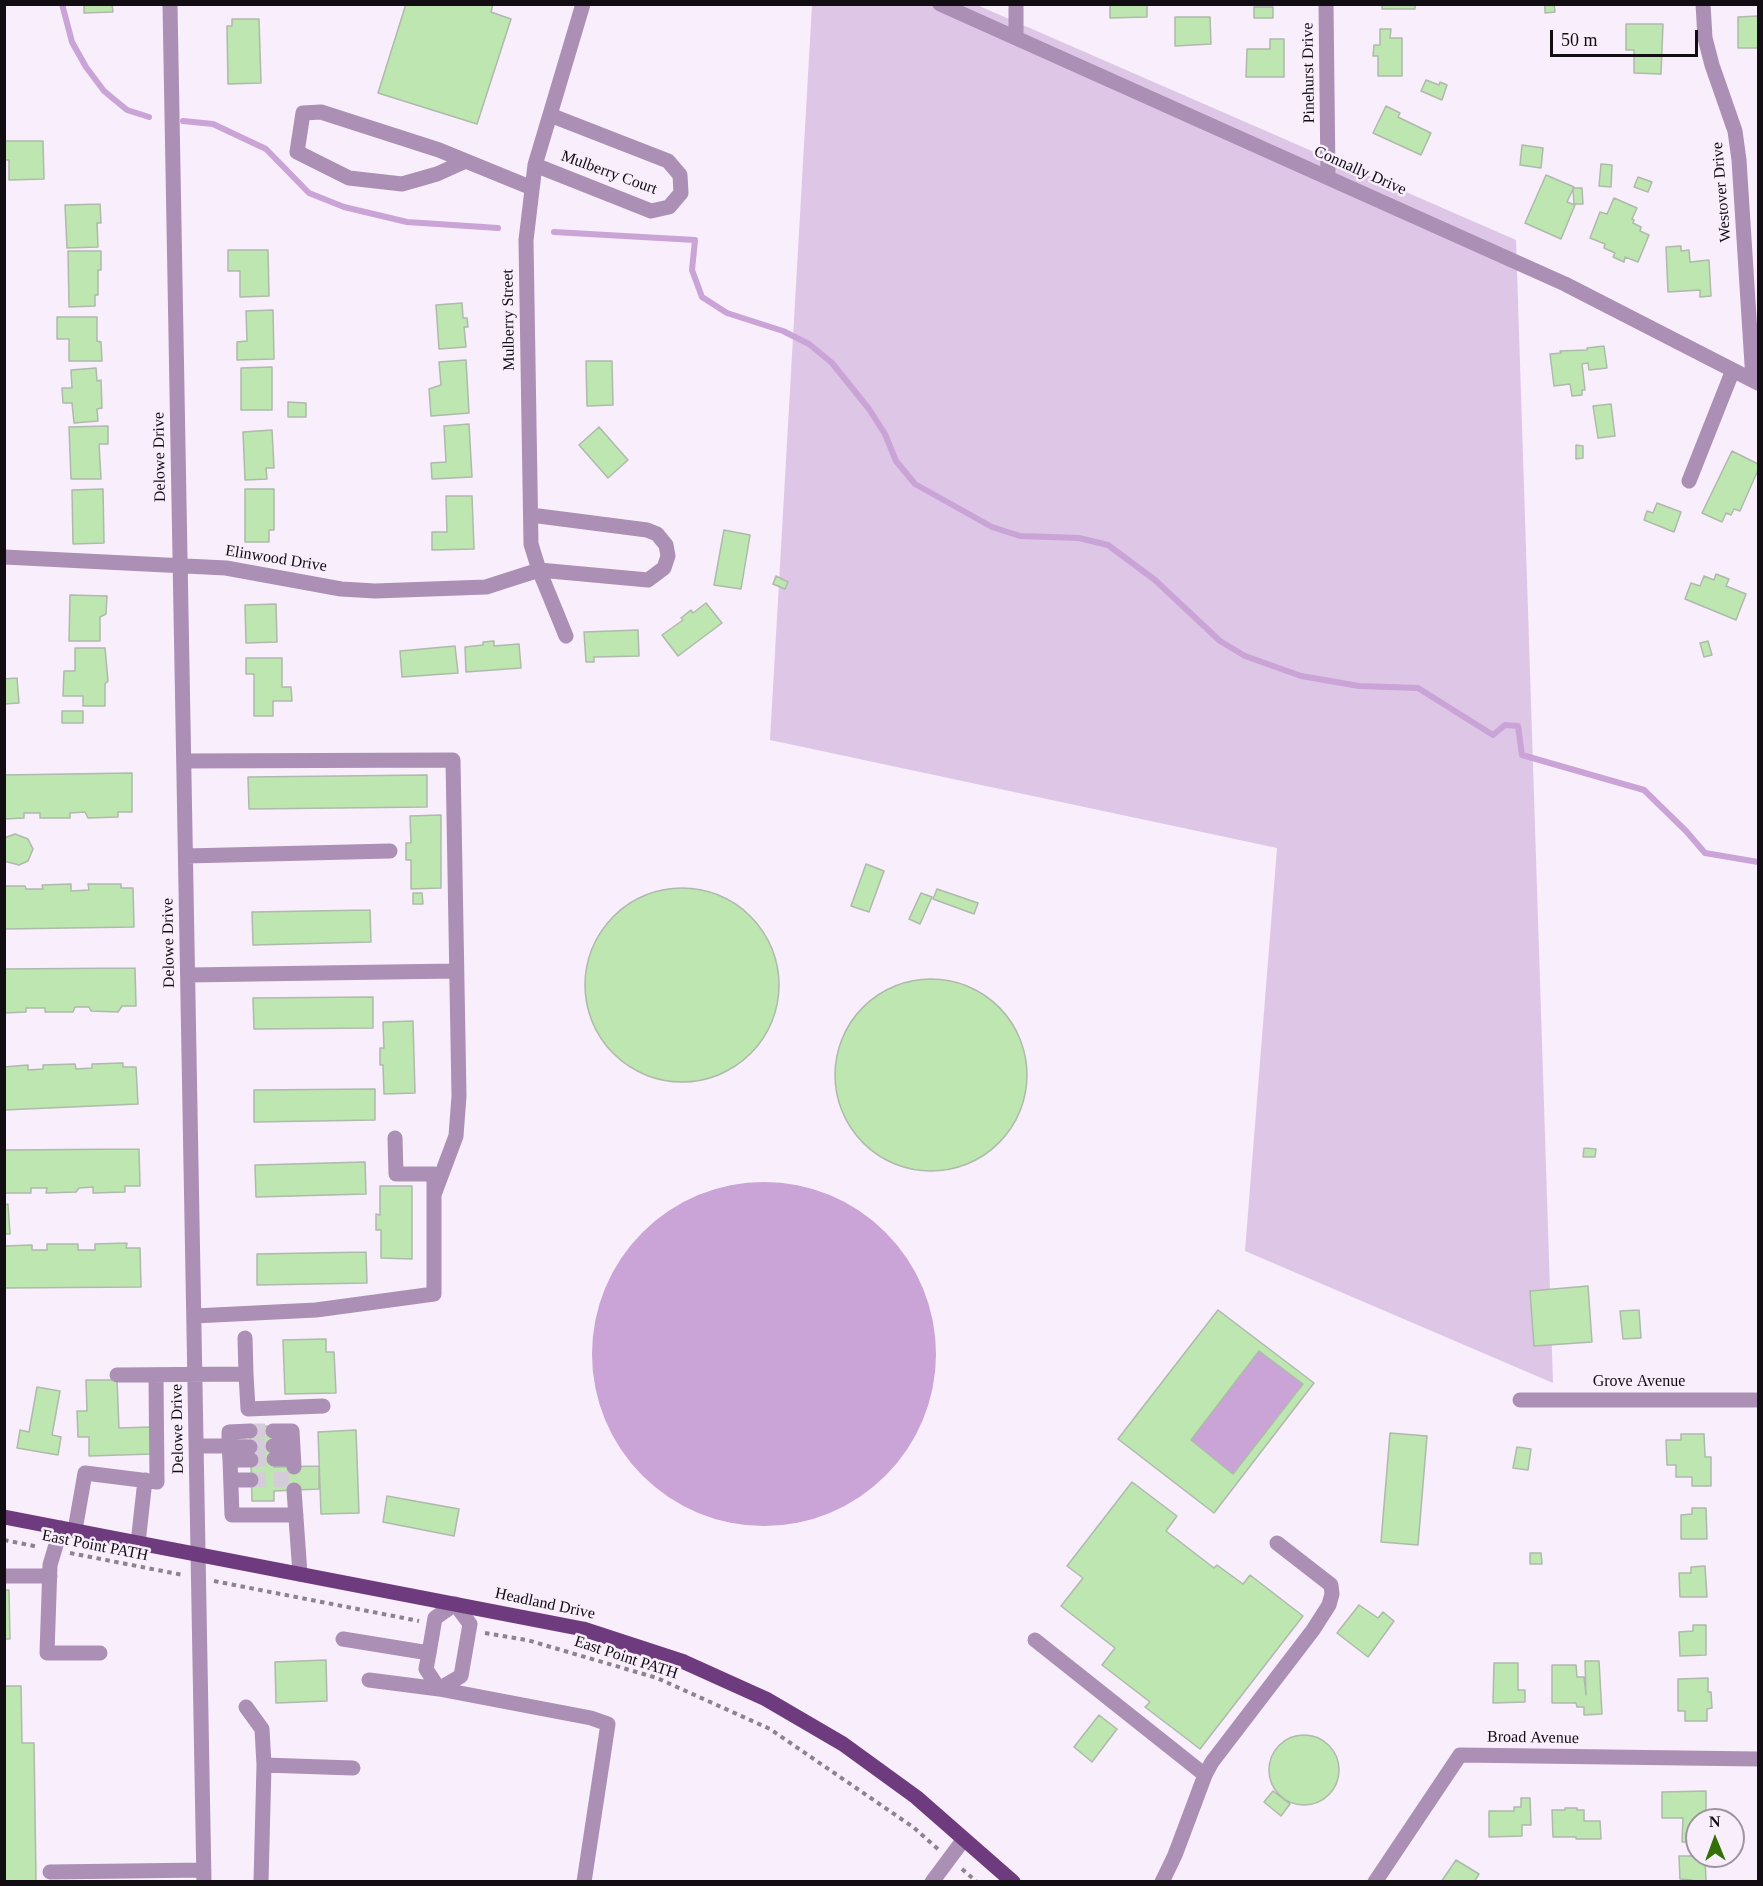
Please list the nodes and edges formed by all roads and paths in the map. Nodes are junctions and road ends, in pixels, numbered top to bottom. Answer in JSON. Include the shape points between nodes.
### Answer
{"nodes":[{"id":1,"x":170,"y":4,"type":"edge"},
{"id":2,"x":583,"y":4,"type":"edge"},
{"id":3,"x":940,"y":4,"type":"edge"},
{"id":4,"x":1016,"y":4,"type":"edge"},
{"id":5,"x":1326,"y":4,"type":"edge"},
{"id":6,"x":1702,"y":4,"type":"edge"},
{"id":7,"x":1016,"y":38,"type":"junction"},
{"id":8,"x":550,"y":115,"type":"junction"},
{"id":9,"x":465,"y":161,"type":"junction"},
{"id":10,"x":535,"y":165,"type":"junction"},
{"id":11,"x":1328,"y":177,"type":"junction"},
{"id":12,"x":532,"y":188,"type":"junction"},
{"id":13,"x":1733,"y":370,"type":"junction"},
{"id":14,"x":1756,"y":382,"type":"edge"},
{"id":15,"x":1689,"y":480,"type":"dead end"},
{"id":16,"x":531,"y":515,"type":"junction"},
{"id":17,"x":4,"y":557,"type":"edge"},
{"id":18,"x":180,"y":565,"type":"junction"},
{"id":19,"x":539,"y":570,"type":"junction"},
{"id":20,"x":566,"y":636,"type":"dead end"},
{"id":21,"x":184,"y":760,"type":"junction"},
{"id":22,"x":390,"y":851,"type":"dead end"},
{"id":23,"x":186,"y":856,"type":"junction"},
{"id":24,"x":455,"y":971,"type":"junction"},
{"id":25,"x":188,"y":975,"type":"junction"},
{"id":26,"x":395,"y":1138,"type":"dead end"},
{"id":27,"x":435,"y":1192,"type":"junction"},
{"id":28,"x":194,"y":1316,"type":"junction"},
{"id":29,"x":245,"y":1338,"type":"dead end"},
{"id":30,"x":246,"y":1374,"type":"junction"},
{"id":31,"x":117,"y":1375,"type":"dead end"},
{"id":32,"x":195,"y":1375,"type":"junction"},
{"id":33,"x":156,"y":1376,"type":"junction"},
{"id":34,"x":1521,"y":1400,"type":"dead end"},
{"id":35,"x":1758,"y":1400,"type":"edge"},
{"id":36,"x":323,"y":1407,"type":"dead end"},
{"id":37,"x":197,"y":1446,"type":"junction"},
{"id":38,"x":274,"y":1446,"type":"tunnel mouth"},
{"id":39,"x":230,"y":1453,"type":"junction"},
{"id":40,"x":294,"y":1457,"type":"dead end"},
{"id":41,"x":145,"y":1480,"type":"junction"},
{"id":42,"x":231,"y":1480,"type":"junction"},
{"id":43,"x":251,"y":1480,"type":"tunnel mouth"},
{"id":44,"x":294,"y":1490,"type":"dead end"},
{"id":45,"x":296,"y":1515,"type":"junction"},
{"id":46,"x":4,"y":1517,"type":"edge"},
{"id":47,"x":68,"y":1529,"type":"junction"},
{"id":48,"x":4,"y":1540,"type":"edge"},
{"id":49,"x":138,"y":1543,"type":"junction"},
{"id":50,"x":1277,"y":1543,"type":"dead end"},
{"id":51,"x":54,"y":1550,"type":"junction"},
{"id":52,"x":199,"y":1554,"type":"junction"},
{"id":53,"x":300,"y":1574,"type":"junction"},
{"id":54,"x":181,"y":1575,"type":"dead end"},
{"id":55,"x":4,"y":1576,"type":"edge"},
{"id":56,"x":50,"y":1576,"type":"junction"},
{"id":57,"x":215,"y":1581,"type":"dead end"},
{"id":58,"x":455,"y":1604,"type":"junction"},
{"id":59,"x":434,"y":1624,"type":"junction"},
{"id":60,"x":470,"y":1630,"type":"junction"},
{"id":61,"x":342,"y":1639,"type":"dead end"},
{"id":62,"x":1035,"y":1640,"type":"dead end"},
{"id":63,"x":100,"y":1653,"type":"dead end"},
{"id":64,"x":429,"y":1653,"type":"junction"},
{"id":65,"x":369,"y":1680,"type":"dead end"},
{"id":66,"x":439,"y":1689,"type":"junction"},
{"id":67,"x":246,"y":1707,"type":"dead end"},
{"id":68,"x":1758,"y":1759,"type":"edge"},
{"id":69,"x":264,"y":1765,"type":"junction"},
{"id":70,"x":353,"y":1768,"type":"dead end"},
{"id":71,"x":1205,"y":1775,"type":"junction"},
{"id":72,"x":964,"y":1839,"type":"junction"},
{"id":73,"x":950,"y":1858,"type":"junction"},
{"id":74,"x":50,"y":1872,"type":"dead end"},
{"id":75,"x":204,"y":1876,"type":"edge"},
{"id":76,"x":261,"y":1881,"type":"edge"},
{"id":77,"x":584,"y":1881,"type":"edge"},
{"id":78,"x":932,"y":1881,"type":"edge"},
{"id":79,"x":977,"y":1881,"type":"edge"},
{"id":80,"x":1013,"y":1881,"type":"edge"},
{"id":81,"x":1162,"y":1881,"type":"edge"},
{"id":82,"x":1375,"y":1881,"type":"edge"}],
"edges":[{"from":1,"to":18,"type":"street","name":"Delowe Drive"},
{"from":2,"to":8,"type":"street","name":"Mulberry Street"},
{"from":3,"to":7,"type":"street","name":"Connally Drive"},
{"from":4,"to":7,"type":"street"},
{"from":5,"to":11,"type":"street","name":"Pinehurst Drive"},
{"from":6,"to":14,"type":"street","name":"Westover Drive","via":[[1712,65],[1735,131]]},
{"from":7,"to":11,"type":"street","name":"Connally Drive"},
{"from":8,"to":10,"type":"street","name":"Mulberry Street"},
{"from":8,"to":10,"type":"street","name":"Mulberry Court","via":[[668,161],[680,175],[681,193],[669,207],[651,211]]},
{"from":9,"to":9,"type":"street","via":[[321,112],[303,113],[297,152],[349,178],[402,184]]},
{"from":9,"to":12,"type":"street"},
{"from":10,"to":12,"type":"street","name":"Mulberry Street"},
{"from":11,"to":13,"type":"street","name":"Connally Drive","via":[[1564,284]]},
{"from":12,"to":16,"type":"street","name":"Mulberry Street","via":[[525,240]]},
{"from":13,"to":14,"type":"street","name":"Connally Drive"},
{"from":13,"to":15,"type":"street"},
{"from":16,"to":19,"type":"street","name":"Mulberry Street","via":[[531,544]]},
{"from":16,"to":19,"type":"street","via":[[647,530],[657,534],[666,545],[668,556],[664,568],[648,580]]},
{"from":17,"to":18,"type":"street","name":"Elinwood Drive"},
{"from":18,"to":19,"type":"street","name":"Elinwood Drive","via":[[226,568],[341,589],[375,591],[486,587]]},
{"from":18,"to":21,"type":"street","name":"Delowe Drive"},
{"from":19,"to":20,"type":"street","name":"Mulberry Street"},
{"from":21,"to":23,"type":"street","name":"Delowe Drive"},
{"from":21,"to":24,"type":"street","via":[[453,760]]},
{"from":22,"to":23,"type":"street"},
{"from":23,"to":25,"type":"street","name":"Delowe Drive"},
{"from":24,"to":25,"type":"street"},
{"from":24,"to":27,"type":"street","via":[[459,1096],[456,1136]]},
{"from":25,"to":28,"type":"street","name":"Delowe Drive"},
{"from":26,"to":27,"type":"street","via":[[396,1174],[434,1174]]},
{"from":27,"to":28,"type":"street","via":[[434,1294],[316,1310]]},
{"from":28,"to":32,"type":"street","name":"Delowe Drive"},
{"from":29,"to":30,"type":"street"},
{"from":30,"to":32,"type":"street"},
{"from":30,"to":36,"type":"street","via":[[248,1409]]},
{"from":31,"to":33,"type":"street"},
{"from":32,"to":33,"type":"street"},
{"from":32,"to":37,"type":"street","name":"Delowe Drive"},
{"from":33,"to":41,"type":"street","via":[[157,1482]]},
{"from":34,"to":35,"type":"street","name":"Grove Avenue"},
{"from":37,"to":39,"type":"street"},
{"from":37,"to":52,"type":"street","name":"Delowe Drive"},
{"from":38,"to":40,"type":"street"},
{"from":39,"to":39,"type":"street","via":[[250,1446],[229,1432]]},
{"from":39,"to":42,"type":"street"},
{"from":41,"to":47,"type":"street","via":[[85,1473]]},
{"from":41,"to":49,"type":"street"},
{"from":42,"to":43,"type":"street"},
{"from":42,"to":45,"type":"street","via":[[232,1515]]},
{"from":44,"to":45,"type":"street"},
{"from":45,"to":53,"type":"street"},
{"from":46,"to":47,"type":"main road","name":"Headland Drive"},
{"from":47,"to":49,"type":"main road","name":"Headland Drive"},
{"from":47,"to":51,"type":"street"},
{"from":48,"to":51,"type":"path","name":"East Point PATH"},
{"from":49,"to":52,"type":"main road","name":"Headland Drive"},
{"from":50,"to":71,"type":"street","via":[[1331,1585],[1329,1605]]},
{"from":51,"to":54,"type":"path","name":"East Point PATH"},
{"from":51,"to":56,"type":"street"},
{"from":52,"to":53,"type":"main road","name":"Headland Drive"},
{"from":52,"to":75,"type":"street","name":"Delowe Drive"},
{"from":53,"to":58,"type":"main road","name":"Headland Drive"},
{"from":55,"to":56,"type":"street"},
{"from":56,"to":63,"type":"street","via":[[47,1653]]},
{"from":57,"to":59,"type":"path"},
{"from":58,"to":59,"type":"street","via":[[435,1618]]},
{"from":58,"to":60,"type":"street","via":[[471,1624]]},
{"from":58,"to":72,"type":"main road","name":"Headland Drive","via":[[584,1629],[684,1662],[766,1699],[843,1744],[916,1797]]},
{"from":59,"to":64,"type":"street"},
{"from":60,"to":66,"type":"street","via":[[461,1676]]},
{"from":60,"to":73,"type":"path","name":"East Point PATH","via":[[527,1640],[657,1678],[770,1730],[913,1827]]},
{"from":61,"to":64,"type":"street"},
{"from":62,"to":71,"type":"street"},
{"from":64,"to":66,"type":"street","via":[[426,1669]]},
{"from":65,"to":66,"type":"street"},
{"from":66,"to":77,"type":"street","via":[[608,1724]]},
{"from":67,"to":69,"type":"street","via":[[262,1729]]},
{"from":68,"to":82,"type":"street","name":"Broad Avenue","via":[[1460,1755]]},
{"from":69,"to":70,"type":"street"},
{"from":69,"to":76,"type":"street"},
{"from":71,"to":81,"type":"street"},
{"from":72,"to":73,"type":"street"},
{"from":72,"to":80,"type":"main road","name":"Headland Drive"},
{"from":73,"to":78,"type":"street"},
{"from":73,"to":79,"type":"path","name":"East Point PATH"},
{"from":74,"to":75,"type":"street"}]}
